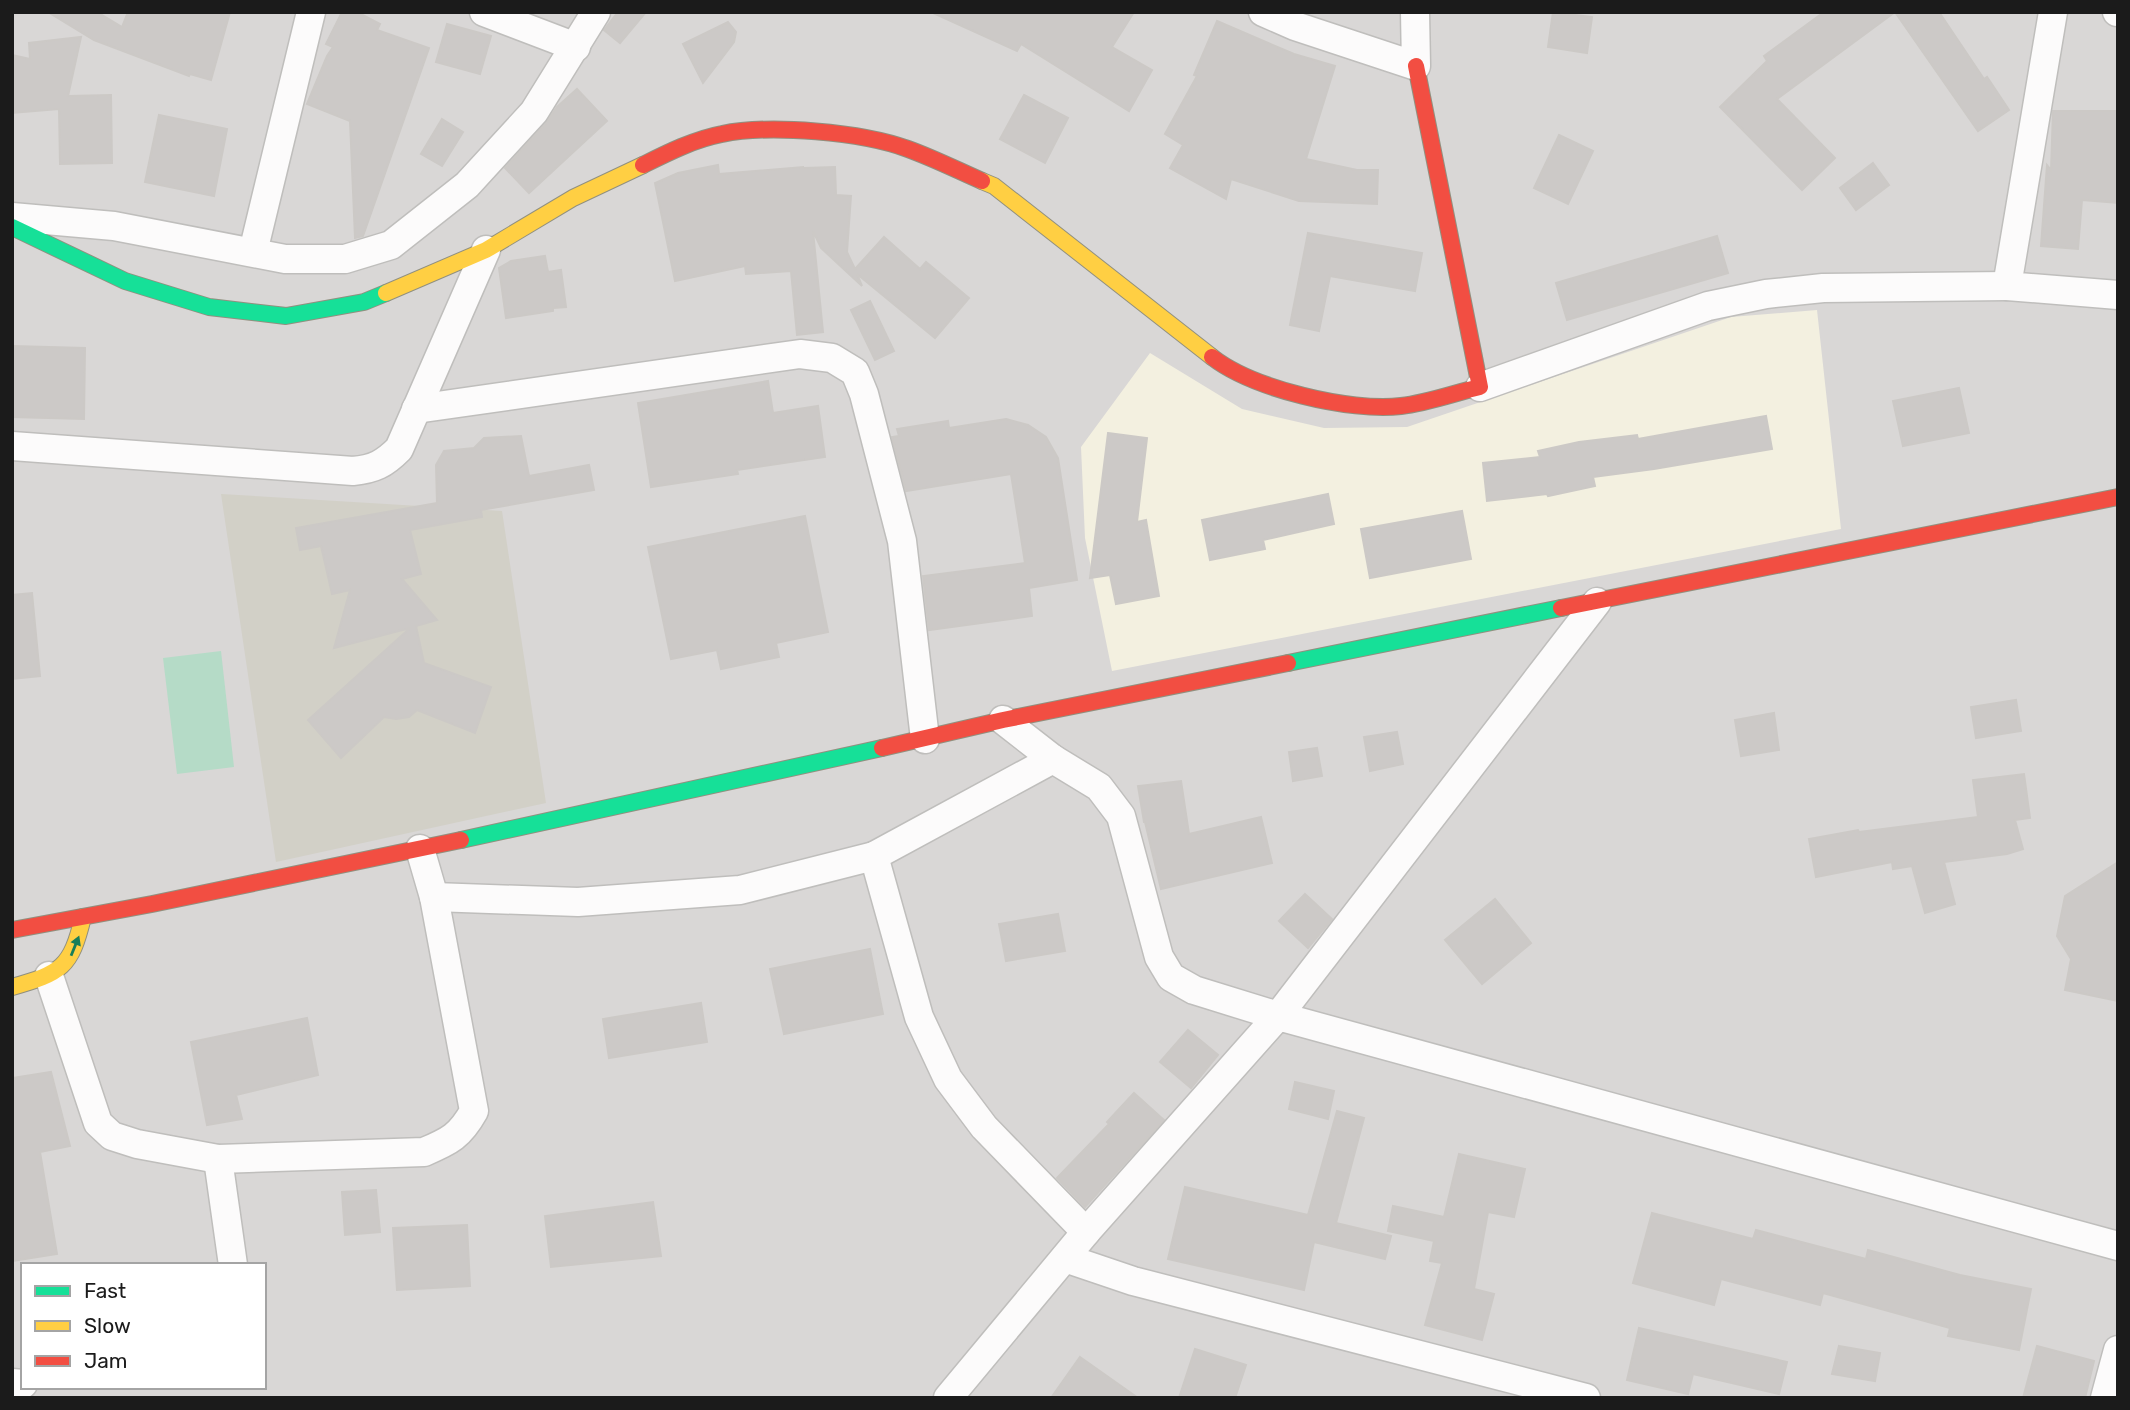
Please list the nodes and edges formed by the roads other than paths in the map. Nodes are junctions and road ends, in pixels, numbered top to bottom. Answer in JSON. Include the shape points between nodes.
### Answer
{"nodes":[{"id":1,"x":311,"y":12,"type":"edge"},
{"id":2,"x":484,"y":12,"type":"edge"},
{"id":3,"x":596,"y":12,"type":"edge"},
{"id":4,"x":1263,"y":12,"type":"edge"},
{"id":5,"x":1415,"y":12,"type":"edge"},
{"id":6,"x":2053,"y":12,"type":"edge"},
{"id":7,"x":576,"y":47,"type":"junction"},
{"id":8,"x":1416,"y":66,"type":"junction"},
{"id":9,"x":12,"y":216,"type":"edge"},
{"id":10,"x":12,"y":227,"type":"edge"},
{"id":11,"x":486,"y":250,"type":"junction"},
{"id":12,"x":253,"y":252,"type":"junction"},
{"id":13,"x":2007,"y":286,"type":"junction"},
{"id":14,"x":2118,"y":295,"type":"edge"},
{"id":15,"x":1480,"y":387,"type":"junction"},
{"id":16,"x":416,"y":409,"type":"junction"},
{"id":17,"x":12,"y":446,"type":"edge"},
{"id":18,"x":2118,"y":497,"type":"edge"},
{"id":19,"x":1597,"y":602,"type":"junction"},
{"id":20,"x":1003,"y":720,"type":"junction"},
{"id":21,"x":925,"y":739,"type":"junction"},
{"id":22,"x":1054,"y":760,"type":"junction"},
{"id":23,"x":420,"y":849,"type":"junction"},
{"id":24,"x":874,"y":856,"type":"junction"},
{"id":25,"x":434,"y":897,"type":"junction"},
{"id":26,"x":83,"y":917,"type":"junction"},
{"id":27,"x":12,"y":930,"type":"edge"},
{"id":28,"x":49,"y":976,"type":"junction"},
{"id":29,"x":12,"y":987,"type":"edge"},
{"id":30,"x":1278,"y":1016,"type":"junction"},
{"id":31,"x":218,"y":1160,"type":"junction"},
{"id":32,"x":1086,"y":1232,"type":"junction"},
{"id":33,"x":2118,"y":1246,"type":"edge"},
{"id":34,"x":1065,"y":1258,"type":"junction"},
{"id":35,"x":233,"y":1263,"type":"edge"},
{"id":36,"x":2118,"y":1350,"type":"edge"},
{"id":37,"x":948,"y":1398,"type":"edge"},
{"id":38,"x":1586,"y":1398,"type":"edge"},
{"id":39,"x":2105,"y":1398,"type":"edge"}],
"edges":[{"from":1,"to":12,"type":"street"},
{"from":2,"to":7,"type":"street"},
{"from":3,"to":7,"type":"street"},
{"from":4,"to":8,"type":"street"},
{"from":5,"to":8,"type":"street"},
{"from":6,"to":13,"type":"street"},
{"from":7,"to":12,"type":"street","via":[[534,112],[467,185],[391,245],[345,258],[285,259]]},
{"from":8,"to":15,"type":"street"},
{"from":9,"to":12,"type":"street","via":[[114,226]]},
{"from":10,"to":11,"type":"street","via":[[125,281],[209,307],[286,316],[363,302]]},
{"from":11,"to":15,"type":"street","via":[[573,198],[668,153],[722,134],[786,129],[855,137],[906,148],[994,186],[1228,370],[1279,390],[1345,404],[1401,406]]},
{"from":11,"to":16,"type":"street"},
{"from":13,"to":14,"type":"street"},
{"from":13,"to":15,"type":"street","via":[[1823,288],[1766,294],[1708,306]]},
{"from":16,"to":17,"type":"street","via":[[399,449],[372,470]]},
{"from":16,"to":21,"type":"street","via":[[800,354],[832,358],[855,372],[902,541]]},
{"from":18,"to":19,"type":"street"},
{"from":19,"to":20,"type":"street"},
{"from":19,"to":30,"type":"street"},
{"from":20,"to":21,"type":"street"},
{"from":20,"to":22,"type":"street"},
{"from":21,"to":23,"type":"street"},
{"from":22,"to":24,"type":"street"},
{"from":22,"to":30,"type":"street","via":[[1099,787],[1121,816],[1159,957],[1171,977],[1194,990]]},
{"from":23,"to":25,"type":"street"},
{"from":23,"to":26,"type":"street"},
{"from":24,"to":25,"type":"street","via":[[740,890],[578,902]]},
{"from":24,"to":32,"type":"street","via":[[919,1017],[948,1079],[984,1127]]},
{"from":25,"to":31,"type":"street","via":[[474,1111],[464,1129],[424,1152]]},
{"from":26,"to":27,"type":"street"},
{"from":28,"to":26,"type":"street","one_way":true,"via":[[65,967]]},
{"from":28,"to":29,"type":"street"},
{"from":28,"to":31,"type":"street","via":[[98,1123],[112,1136],[137,1144]]},
{"from":30,"to":32,"type":"street"},
{"from":30,"to":33,"type":"street"},
{"from":31,"to":35,"type":"street"},
{"from":32,"to":34,"type":"street"},
{"from":34,"to":37,"type":"street"},
{"from":34,"to":38,"type":"street","via":[[1133,1281]]},
{"from":36,"to":39,"type":"street"}]}
